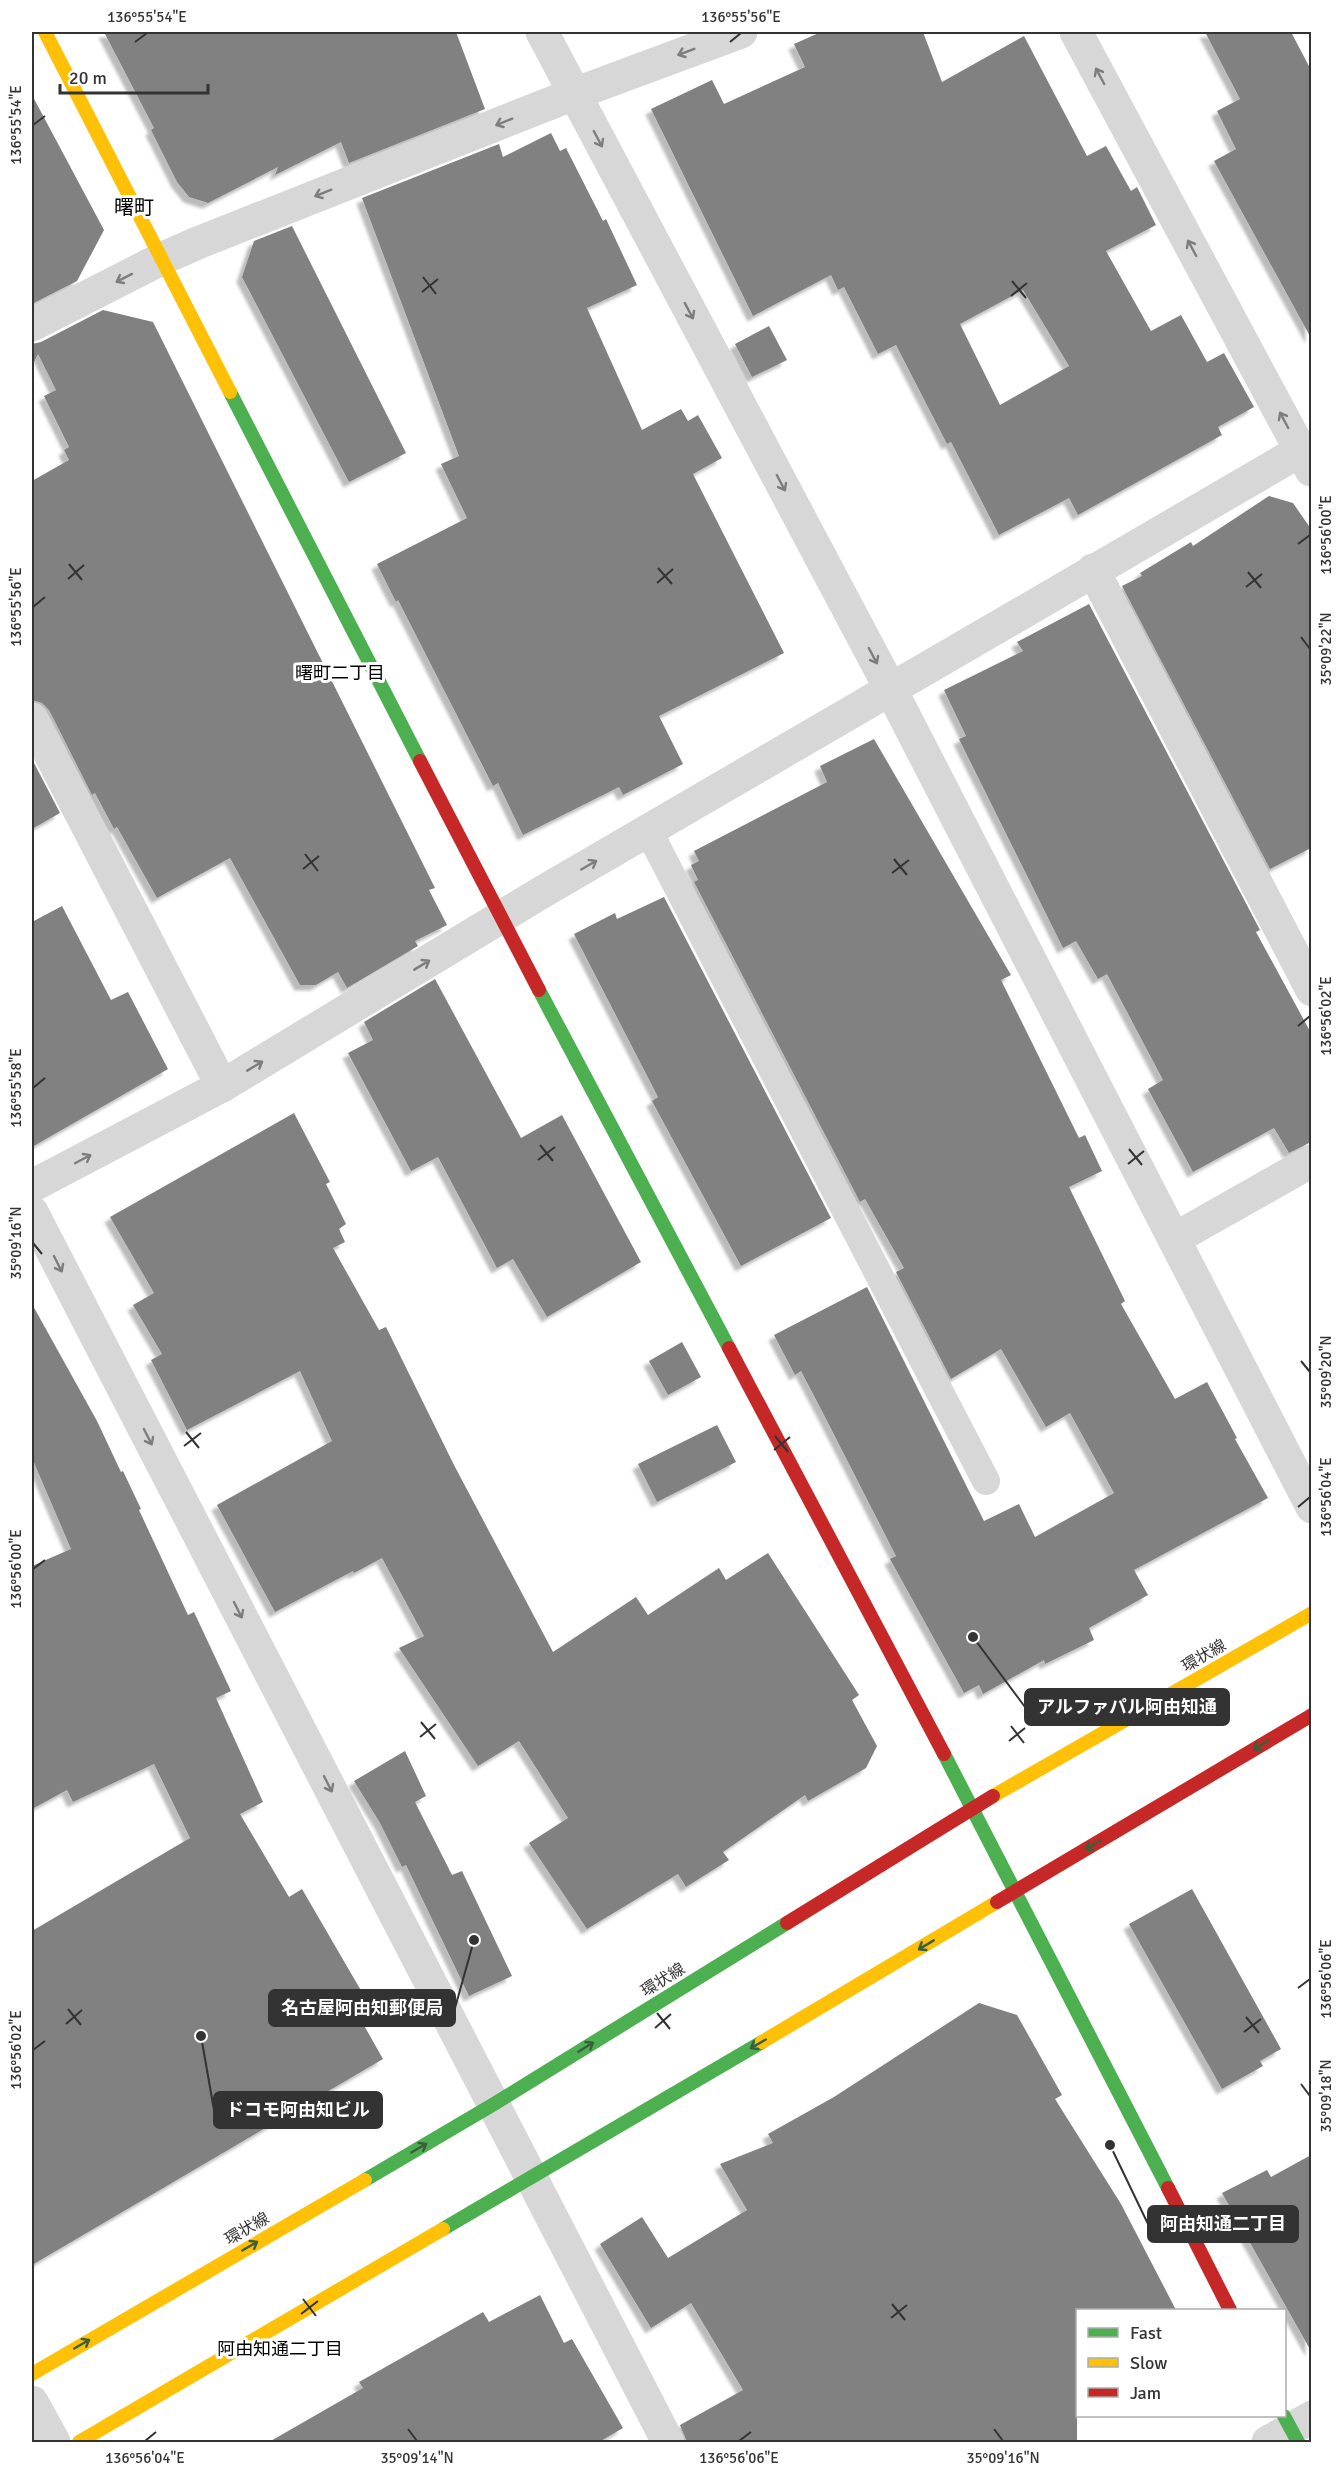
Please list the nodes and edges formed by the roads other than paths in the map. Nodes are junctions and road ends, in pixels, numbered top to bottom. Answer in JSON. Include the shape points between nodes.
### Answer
{"nodes":[{"id":1,"x":45,"y":32,"type":"edge"},
{"id":2,"x":542,"y":32,"type":"edge"},
{"id":3,"x":741,"y":32,"type":"edge"},
{"id":4,"x":1076,"y":32,"type":"edge"},
{"id":5,"x":574,"y":94,"type":"junction"},
{"id":6,"x":161,"y":259,"type":"junction"},
{"id":7,"x":32,"y":325,"type":"edge"},
{"id":8,"x":1308,"y":457,"type":"edge"},
{"id":9,"x":1093,"y":570,"type":"junction"},
{"id":10,"x":890,"y":688,"type":"junction"},
{"id":11,"x":32,"y":719,"type":"edge"},
{"id":12,"x":648,"y":830,"type":"junction"},
{"id":13,"x":501,"y":918,"type":"junction"},
{"id":14,"x":1311,"y":990,"type":"edge"},
{"id":15,"x":222,"y":1086,"type":"junction"},
{"id":16,"x":1311,"y":1161,"type":"edge"},
{"id":17,"x":32,"y":1186,"type":"edge"},
{"id":18,"x":32,"y":1212,"type":"edge"},
{"id":19,"x":1174,"y":1239,"type":"junction"},
{"id":20,"x":986,"y":1481,"type":"dead end"},
{"id":21,"x":1311,"y":1507,"type":"edge"},
{"id":22,"x":1311,"y":1613,"type":"edge"},
{"id":23,"x":1311,"y":1715,"type":"edge"},
{"id":24,"x":973,"y":1808,"type":"junction"},
{"id":25,"x":1015,"y":1892,"type":"junction"},
{"id":26,"x":494,"y":2104,"type":"junction"},
{"id":27,"x":532,"y":2177,"type":"junction"},
{"id":28,"x":1229,"y":2309,"type":"edge"},
{"id":29,"x":32,"y":2374,"type":"edge"},
{"id":30,"x":32,"y":2402,"type":"edge"},
{"id":31,"x":54,"y":2442,"type":"edge"},
{"id":32,"x":79,"y":2442,"type":"edge"},
{"id":33,"x":668,"y":2442,"type":"edge"}],
"edges":[{"from":1,"to":6,"type":"main road"},
{"from":2,"to":5,"type":"street"},
{"from":3,"to":5,"type":"street","one_way":true},
{"from":8,"to":4,"type":"street","one_way":true},
{"from":5,"to":6,"type":"street","one_way":true},
{"from":5,"to":10,"type":"street","one_way":true},
{"from":6,"to":7,"type":"street","one_way":true},
{"from":6,"to":13,"type":"main road"},
{"from":8,"to":9,"type":"street"},
{"from":9,"to":10,"type":"street"},
{"from":9,"to":14,"type":"street"},
{"from":10,"to":12,"type":"street"},
{"from":10,"to":19,"type":"street"},
{"from":11,"to":15,"type":"street"},
{"from":13,"to":12,"type":"street","one_way":true},
{"from":12,"to":20,"type":"lane"},
{"from":15,"to":13,"type":"street","one_way":true},
{"from":13,"to":24,"type":"main road"},
{"from":17,"to":15,"type":"street","one_way":true},
{"from":16,"to":19,"type":"street"},
{"from":18,"to":26,"type":"street","one_way":true},
{"from":19,"to":21,"type":"street"},
{"from":22,"to":24,"type":"main road","name":"環状線"},
{"from":23,"to":25,"type":"main road","one_way":true},
{"from":24,"to":25,"type":"main road"},
{"from":26,"to":24,"type":"main road","name":"環状線","one_way":true},
{"from":25,"to":27,"type":"main road","one_way":true},
{"from":25,"to":28,"type":"main road"},
{"from":26,"to":27,"type":"street"},
{"from":29,"to":26,"type":"main road","name":"環状線","one_way":true},
{"from":27,"to":32,"type":"main road"},
{"from":27,"to":33,"type":"street"},
{"from":30,"to":31,"type":"street"}]}
